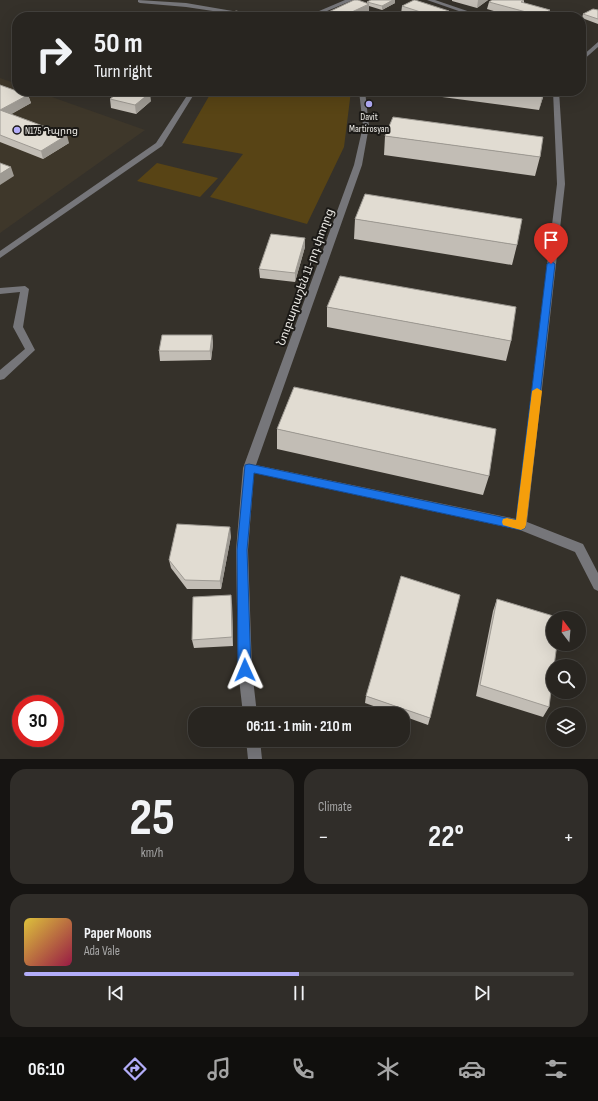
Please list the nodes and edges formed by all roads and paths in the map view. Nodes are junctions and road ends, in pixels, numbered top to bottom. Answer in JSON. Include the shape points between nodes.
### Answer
{"nodes":[{"id":1,"x":350,"y":0,"type":"edge"},
{"id":2,"x":430,"y":0,"type":"edge"},
{"id":3,"x":140,"y":1,"type":"edge"},
{"id":4,"x":232,"y":12,"type":"edge"},
{"id":5,"x":320,"y":12,"type":"edge"},
{"id":6,"x":467,"y":12,"type":"edge"},
{"id":7,"x":598,"y":44,"type":"edge"},
{"id":8,"x":586,"y":55,"type":"edge"},
{"id":9,"x":191,"y":96,"type":"edge"},
{"id":10,"x":363,"y":96,"type":"edge"},
{"id":11,"x":556,"y":96,"type":"edge"},
{"id":12,"x":0,"y":256,"type":"edge"},
{"id":13,"x":0,"y":291,"type":"edge"},
{"id":14,"x":0,"y":376,"type":"edge"},
{"id":15,"x":249,"y":468,"type":"junction"},
{"id":16,"x":521,"y":525,"type":"junction"},
{"id":17,"x":598,"y":586,"type":"edge"},
{"id":18,"x":249,"y":707,"type":"edge"},
{"id":19,"x":253,"y":747,"type":"edge"},
{"id":20,"x":255,"y":759,"type":"edge"}],
"edges":[{"from":1,"to":5,"type":"street"},
{"from":2,"to":6,"type":"street"},
{"from":3,"to":4,"type":"street"},
{"from":7,"to":8,"type":"street"},
{"from":9,"to":12,"type":"street","via":[[159,144]]},
{"from":10,"to":15,"type":"street","name":"Նուբարաշեն 11-րդ փողոց","via":[[366,126],[358,165]]},
{"from":11,"to":16,"type":"street","via":[[560,184]]},
{"from":13,"to":14,"type":"street","via":[[25,289],[18,327],[30,350]]},
{"from":15,"to":16,"type":"street"},
{"from":15,"to":18,"type":"street","name":"Նուբարաշեն 11-րդ փողոց","via":[[242,550],[245,670]]},
{"from":16,"to":17,"type":"street","via":[[579,548]]},
{"from":19,"to":20,"type":"street"}]}
